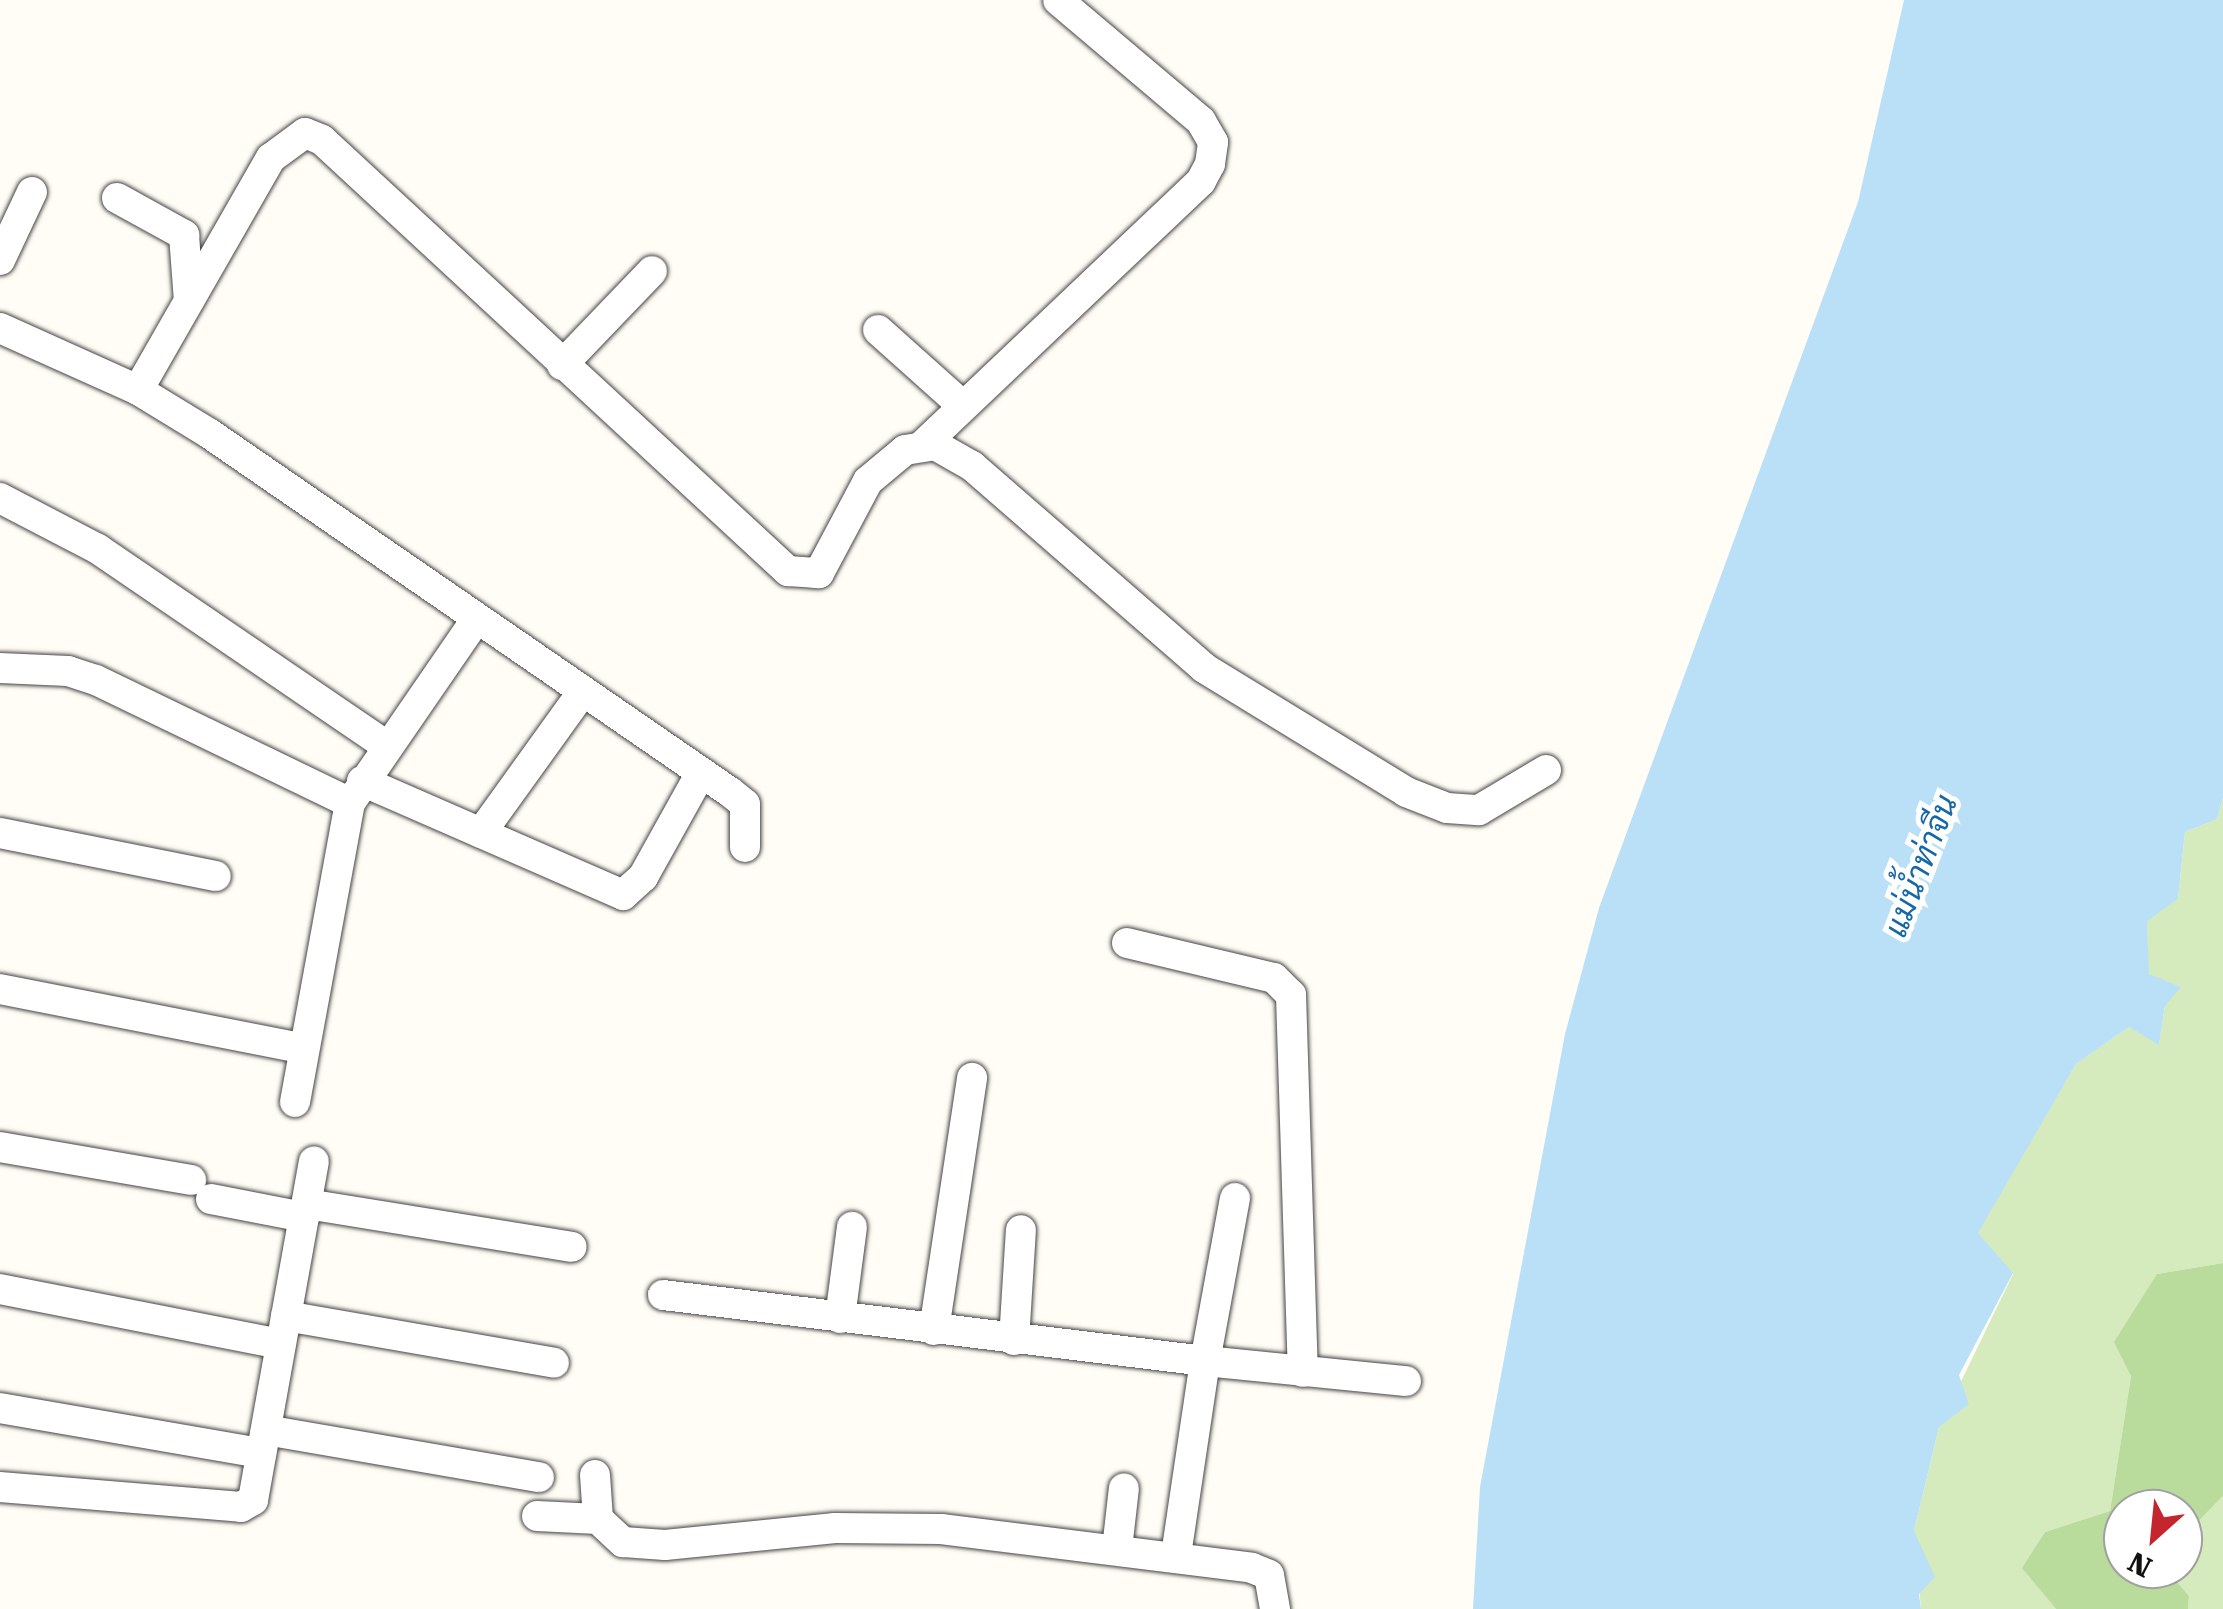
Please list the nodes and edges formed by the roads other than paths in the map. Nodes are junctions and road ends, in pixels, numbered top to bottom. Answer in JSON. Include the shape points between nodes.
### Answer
{"nodes":[{"id":1,"x":1058,"y":0,"type":"edge"},
{"id":2,"x":32,"y":192,"type":"dead end"},
{"id":3,"x":118,"y":198,"type":"dead end"},
{"id":4,"x":0,"y":260,"type":"edge"},
{"id":5,"x":652,"y":271,"type":"dead end"},
{"id":6,"x":189,"y":302,"type":"junction"},
{"id":7,"x":0,"y":328,"type":"edge"},
{"id":8,"x":878,"y":330,"type":"dead end"},
{"id":9,"x":562,"y":365,"type":"junction"},
{"id":10,"x":138,"y":390,"type":"junction"},
{"id":11,"x":963,"y":406,"type":"junction"},
{"id":12,"x":923,"y":445,"type":"junction"},
{"id":13,"x":0,"y":498,"type":"edge"},
{"id":14,"x":475,"y":620,"type":"junction"},
{"id":15,"x":0,"y":668,"type":"edge"},
{"id":16,"x":581,"y":694,"type":"junction"},
{"id":17,"x":387,"y":746,"type":"junction"},
{"id":18,"x":1546,"y":770,"type":"dead end"},
{"id":19,"x":701,"y":773,"type":"junction"},
{"id":20,"x":356,"y":792,"type":"junction"},
{"id":21,"x":481,"y":833,"type":"junction"},
{"id":22,"x":0,"y":834,"type":"edge"},
{"id":23,"x":745,"y":847,"type":"dead end"},
{"id":24,"x":216,"y":876,"type":"dead end"},
{"id":25,"x":1127,"y":943,"type":"dead end"},
{"id":26,"x":0,"y":989,"type":"edge"},
{"id":27,"x":302,"y":1048,"type":"junction"},
{"id":28,"x":972,"y":1078,"type":"dead end"},
{"id":29,"x":295,"y":1102,"type":"dead end"},
{"id":30,"x":0,"y":1147,"type":"edge"},
{"id":31,"x":314,"y":1161,"type":"dead end"},
{"id":32,"x":1234,"y":1198,"type":"dead end"},
{"id":33,"x":306,"y":1210,"type":"junction"},
{"id":34,"x":852,"y":1227,"type":"dead end"},
{"id":35,"x":1022,"y":1230,"type":"dead end"},
{"id":36,"x":572,"y":1248,"type":"dead end"},
{"id":37,"x":0,"y":1289,"type":"edge"},
{"id":38,"x":664,"y":1295,"type":"dead end"},
{"id":39,"x":840,"y":1318,"type":"junction"},
{"id":40,"x":284,"y":1330,"type":"junction"},
{"id":41,"x":934,"y":1330,"type":"junction"},
{"id":42,"x":1014,"y":1340,"type":"junction"},
{"id":43,"x":1205,"y":1361,"type":"junction"},
{"id":44,"x":554,"y":1362,"type":"dead end"},
{"id":45,"x":1303,"y":1372,"type":"junction"},
{"id":46,"x":1406,"y":1381,"type":"dead end"},
{"id":47,"x":0,"y":1408,"type":"edge"},
{"id":48,"x":264,"y":1441,"type":"junction"},
{"id":49,"x":595,"y":1474,"type":"dead end"},
{"id":50,"x":540,"y":1477,"type":"dead end"},
{"id":51,"x":0,"y":1486,"type":"edge"},
{"id":52,"x":1124,"y":1488,"type":"dead end"},
{"id":53,"x":537,"y":1516,"type":"dead end"},
{"id":54,"x":598,"y":1519,"type":"junction"},
{"id":55,"x":1117,"y":1549,"type":"junction"},
{"id":56,"x":1176,"y":1555,"type":"junction"},
{"id":57,"x":1275,"y":1609,"type":"edge"}],
"edges":[{"from":1,"to":11,"type":"street","via":[[1201,121],[1212,142],[1210,164],[1201,180]]},
{"from":2,"to":4,"type":"street"},
{"from":3,"to":6,"type":"street","via":[[184,236]]},
{"from":5,"to":9,"type":"street"},
{"from":6,"to":9,"type":"street","via":[[271,158],[305,133],[322,140]]},
{"from":6,"to":10,"type":"street"},
{"from":7,"to":10,"type":"street"},
{"from":8,"to":11,"type":"street"},
{"from":9,"to":12,"type":"street","via":[[768,557],[798,573],[820,573],[868,481],[906,450]]},
{"from":10,"to":14,"type":"street","via":[[270,474]]},
{"from":11,"to":12,"type":"street"},
{"from":12,"to":18,"type":"street","via":[[946,448],[972,466],[1204,668],[1406,792],[1447,808],[1480,810]]},
{"from":13,"to":17,"type":"street","via":[[98,549]]},
{"from":14,"to":16,"type":"street"},
{"from":14,"to":17,"type":"street"},
{"from":15,"to":20,"type":"street","via":[[68,670]]},
{"from":16,"to":19,"type":"street"},
{"from":16,"to":21,"type":"street"},
{"from":17,"to":20,"type":"street"},
{"from":19,"to":21,"type":"street","via":[[643,877],[622,895]]},
{"from":19,"to":23,"type":"street","via":[[745,804]]},
{"from":20,"to":21,"type":"street"},
{"from":20,"to":27,"type":"street"},
{"from":22,"to":24,"type":"street"},
{"from":25,"to":45,"type":"street","via":[[1274,978],[1290,996]]},
{"from":26,"to":27,"type":"street"},
{"from":27,"to":29,"type":"street"},
{"from":28,"to":41,"type":"street"},
{"from":30,"to":33,"type":"street"},
{"from":31,"to":33,"type":"street"},
{"from":32,"to":43,"type":"street"},
{"from":33,"to":36,"type":"street"},
{"from":33,"to":40,"type":"street"},
{"from":34,"to":39,"type":"street"},
{"from":35,"to":42,"type":"street"},
{"from":37,"to":40,"type":"street"},
{"from":38,"to":39,"type":"street"},
{"from":39,"to":41,"type":"street"},
{"from":40,"to":44,"type":"street"},
{"from":40,"to":48,"type":"street"},
{"from":41,"to":42,"type":"street"},
{"from":42,"to":43,"type":"street"},
{"from":43,"to":45,"type":"street"},
{"from":43,"to":56,"type":"street"},
{"from":45,"to":46,"type":"street"},
{"from":47,"to":48,"type":"street"},
{"from":48,"to":50,"type":"street"},
{"from":48,"to":51,"type":"street","via":[[253,1500],[241,1507]]},
{"from":49,"to":54,"type":"street"},
{"from":52,"to":55,"type":"street"},
{"from":53,"to":54,"type":"street"},
{"from":54,"to":55,"type":"street","via":[[610,1537],[665,1545],[834,1528],[941,1529]]},
{"from":55,"to":56,"type":"street"},
{"from":56,"to":57,"type":"street","via":[[1270,1575]]}]}
